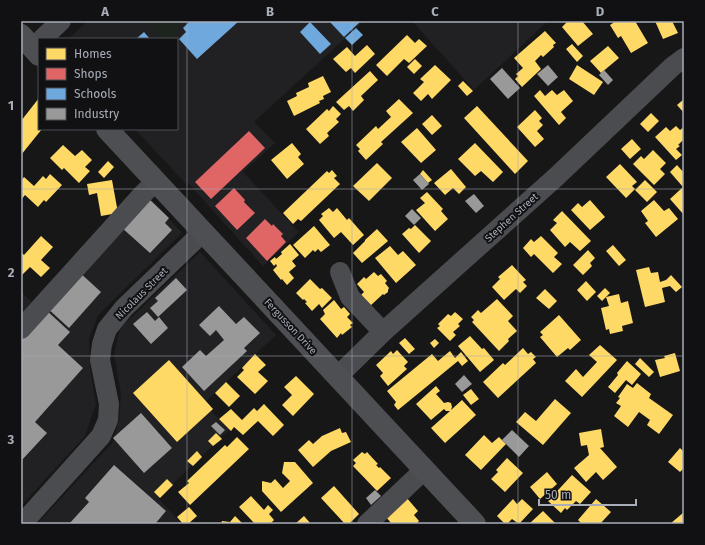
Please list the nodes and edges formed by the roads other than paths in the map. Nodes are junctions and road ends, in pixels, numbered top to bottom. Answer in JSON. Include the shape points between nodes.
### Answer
{"nodes":[{"id":1,"x":61,"y":21,"type":"edge"},
{"id":2,"x":42,"y":38,"type":"edge"},
{"id":3,"x":684,"y":58,"type":"edge"},
{"id":4,"x":108,"y":130,"type":"edge"},
{"id":5,"x":156,"y":181,"type":"junction"},
{"id":6,"x":204,"y":232,"type":"junction"},
{"id":7,"x":340,"y":272,"type":"dead end"},
{"id":8,"x":21,"y":329,"type":"edge"},
{"id":9,"x":383,"y":332,"type":"junction"},
{"id":10,"x":338,"y":376,"type":"junction"},
{"id":11,"x":424,"y":470,"type":"junction"},
{"id":12,"x":22,"y":524,"type":"edge"},
{"id":13,"x":367,"y":524,"type":"edge"},
{"id":14,"x":475,"y":524,"type":"edge"}],
"edges":[{"from":1,"to":2,"type":"street"},
{"from":3,"to":9,"type":"street","name":"Stephen Street"},
{"from":4,"to":5,"type":"main road","name":"Fergusson Drive"},
{"from":5,"to":6,"type":"main road","name":"Fergusson Drive"},
{"from":5,"to":8,"type":"street"},
{"from":6,"to":10,"type":"main road","name":"Fergusson Drive"},
{"from":6,"to":12,"type":"street","name":"Nicolaus Street","via":[[124,308],[106,329],[100,360],[109,404],[108,420],[101,436]]},
{"from":7,"to":9,"type":"street","via":[[350,297]]},
{"from":9,"to":10,"type":"street","name":"Stephen Street"},
{"from":10,"to":11,"type":"main road","name":"Fergusson Drive"},
{"from":11,"to":13,"type":"street"},
{"from":11,"to":14,"type":"main road","name":"Fergusson Drive"}]}
